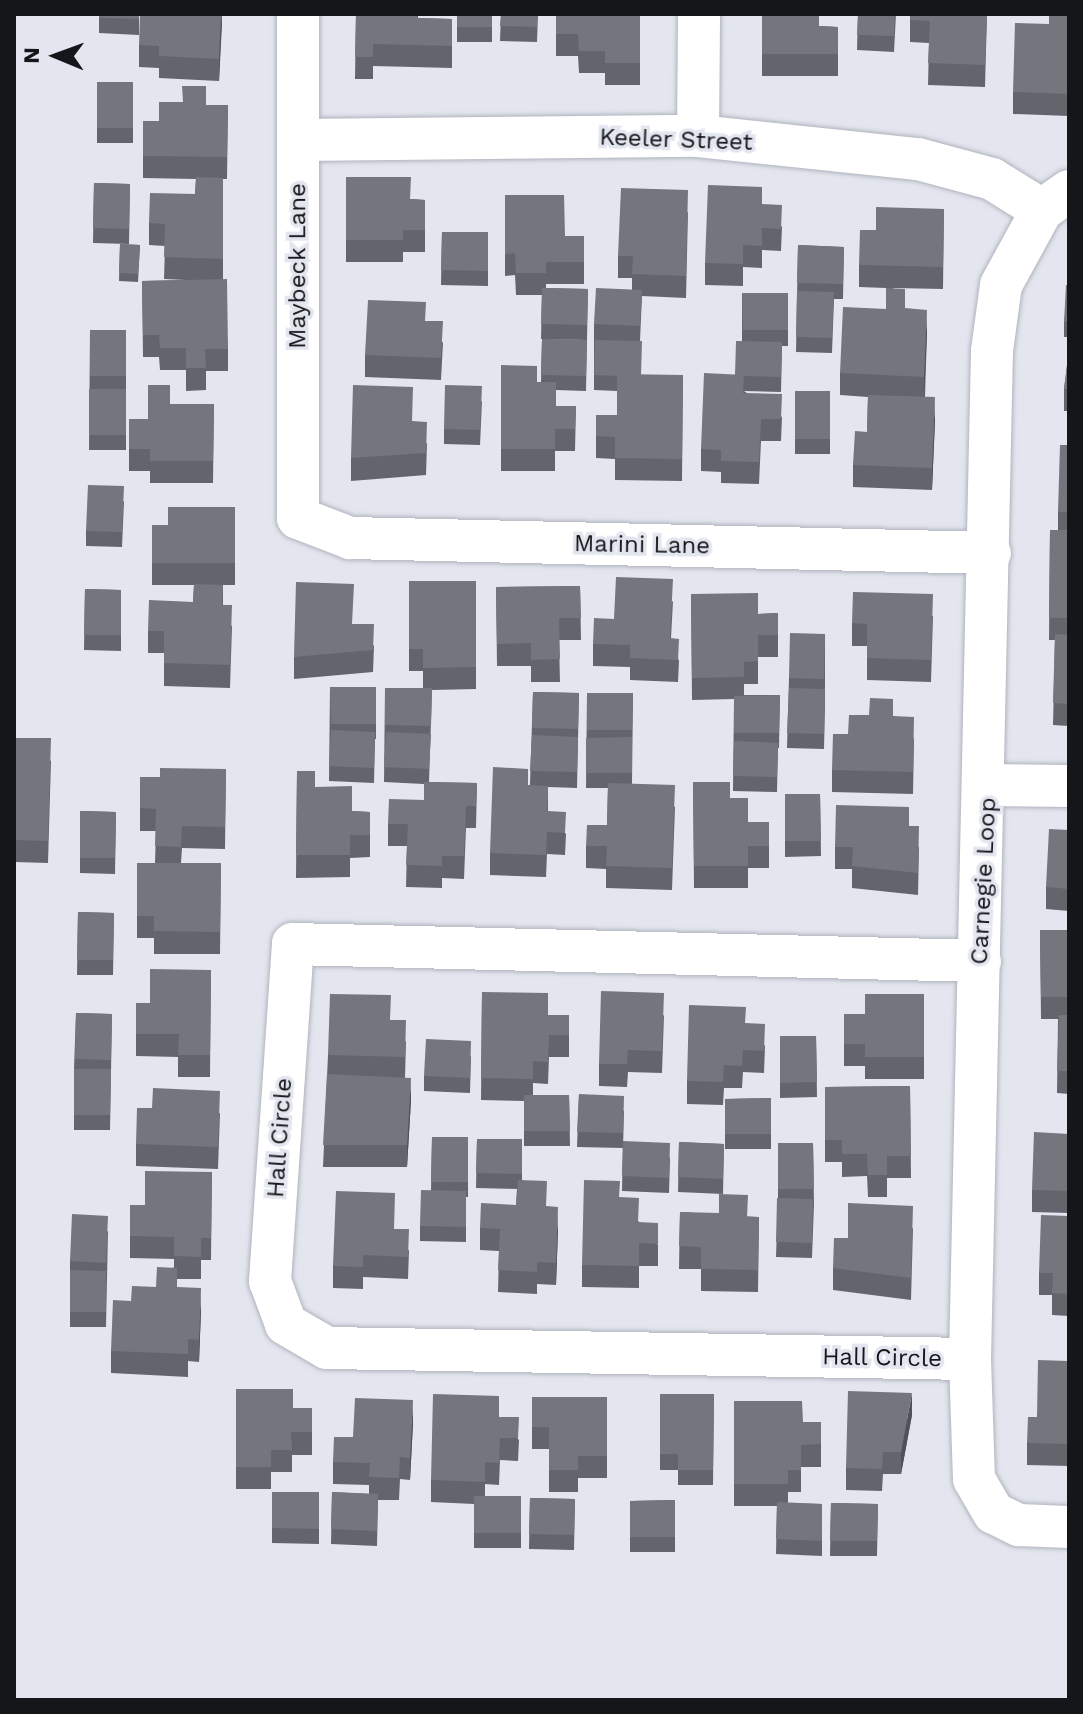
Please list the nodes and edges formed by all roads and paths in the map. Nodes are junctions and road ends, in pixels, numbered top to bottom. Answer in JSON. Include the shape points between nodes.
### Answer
{"nodes":[{"id":1,"x":298,"y":14,"type":"edge"},
{"id":2,"x":699,"y":14,"type":"edge"},
{"id":3,"x":698,"y":136,"type":"junction"},
{"id":4,"x":299,"y":140,"type":"junction"},
{"id":5,"x":1055,"y":200,"type":"edge"},
{"id":6,"x":298,"y":518,"type":"joint"},
{"id":7,"x":990,"y":553,"type":"junction"},
{"id":8,"x":988,"y":785,"type":"junction"},
{"id":9,"x":1069,"y":786,"type":"edge"},
{"id":10,"x":980,"y":961,"type":"junction"},
{"id":11,"x":970,"y":1359,"type":"junction"},
{"id":12,"x":1069,"y":1527,"type":"edge"}],
"edges":[{"from":1,"to":4,"type":"street","name":"Maybeck Lane"},
{"from":2,"to":3,"type":"street"},
{"from":3,"to":4,"type":"street","name":"Keeler Street"},
{"from":3,"to":5,"type":"street","name":"Keeler Street","via":[[918,159]]},
{"from":4,"to":6,"type":"street","name":"Maybeck Lane"},
{"from":5,"to":7,"type":"street","name":"Carnegie Loop","via":[[1001,285],[992,351]]},
{"from":6,"to":7,"type":"street","name":"Marini Lane","via":[[350,538]]},
{"from":7,"to":8,"type":"street","name":"Carnegie Loop"},
{"from":8,"to":9,"type":"street"},
{"from":8,"to":10,"type":"street","name":"Carnegie Loop"},
{"from":10,"to":11,"type":"street","name":"Carnegie Loop"},
{"from":10,"to":11,"type":"street","name":"Hall Circle","via":[[293,944],[270,1281],[286,1324],[327,1348]]},
{"from":11,"to":12,"type":"street","name":"Carnegie Loop","via":[[974,1479],[994,1513],[1019,1525]]}]}
